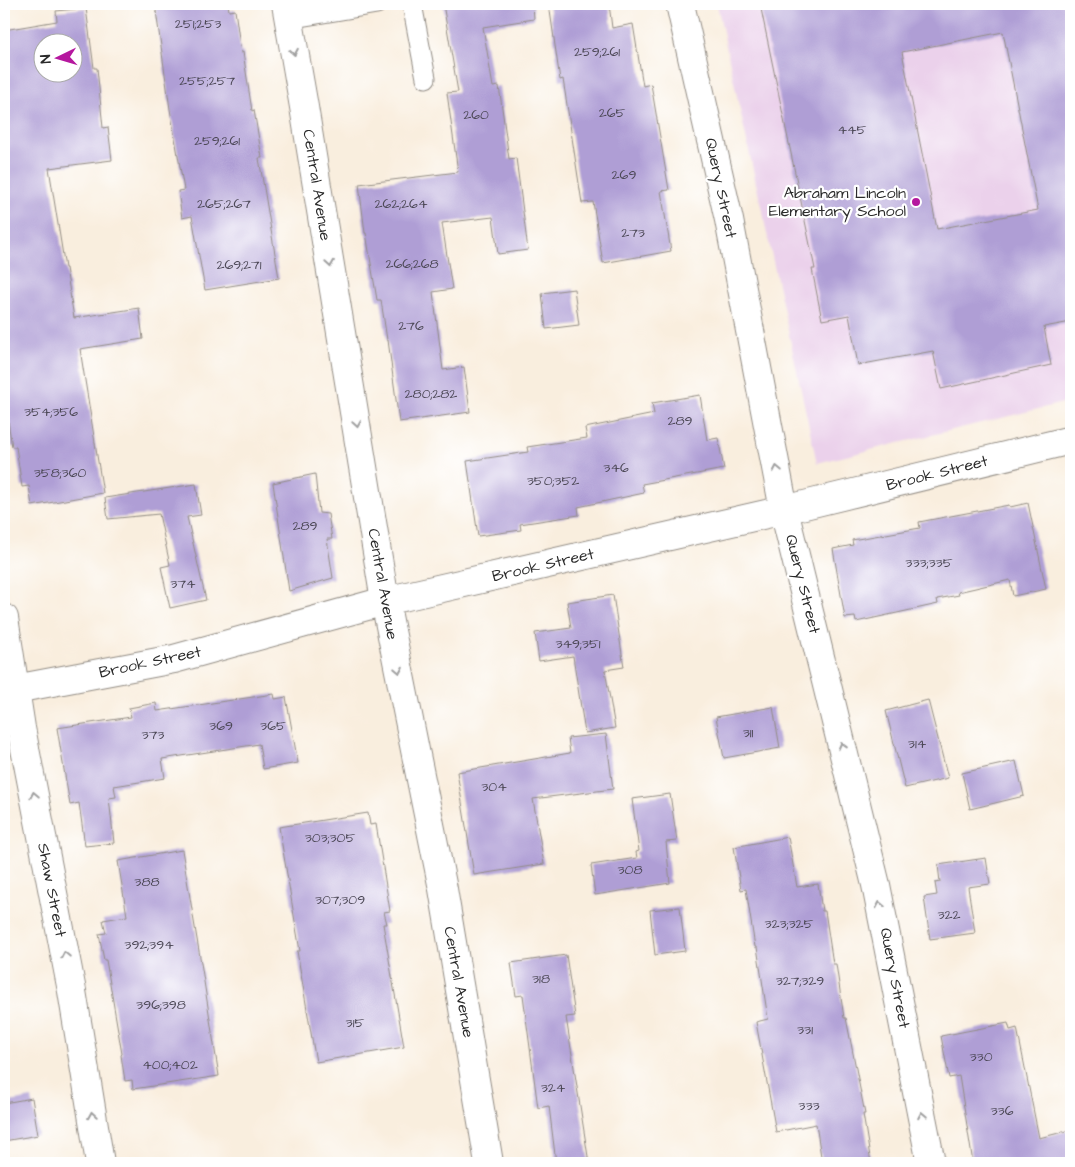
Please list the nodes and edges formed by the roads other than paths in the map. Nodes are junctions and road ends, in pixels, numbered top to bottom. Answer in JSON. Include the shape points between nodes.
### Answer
{"nodes":[{"id":1,"x":377,"y":4,"type":"edge"},
{"id":2,"x":412,"y":4,"type":"edge"},
{"id":3,"x":680,"y":4,"type":"edge"},
{"id":4,"x":287,"y":11,"type":"edge"},
{"id":5,"x":426,"y":78,"type":"dead end"},
{"id":6,"x":1071,"y":440,"type":"edge"},
{"id":7,"x":784,"y":510,"type":"junction"},
{"id":8,"x":385,"y":601,"type":"junction"},
{"id":9,"x":4,"y":618,"type":"edge"},
{"id":10,"x":15,"y":689,"type":"junction"},
{"id":11,"x":12,"y":730,"type":"edge"},
{"id":12,"x":100,"y":1163,"type":"edge"},
{"id":13,"x":490,"y":1163,"type":"edge"},
{"id":14,"x":931,"y":1163,"type":"edge"}],
"edges":[{"from":1,"to":4,"type":"lane"},
{"from":2,"to":5,"type":"lane"},
{"from":7,"to":3,"type":"street","name":"Query Street","one_way":true,"via":[[729,220]]},
{"from":4,"to":8,"type":"street","name":"Central Avenue","one_way":true},
{"from":6,"to":7,"type":"street","name":"Brook Street"},
{"from":7,"to":8,"type":"street","name":"Brook Street"},
{"from":14,"to":7,"type":"street","name":"Query Street","one_way":true,"via":[[876,885]]},
{"from":8,"to":10,"type":"street","name":"Brook Street","via":[[174,659]]},
{"from":8,"to":13,"type":"street","name":"Central Avenue","one_way":true,"via":[[443,889]]},
{"from":9,"to":10,"type":"street","name":"Shaw Street"},
{"from":10,"to":11,"type":"street","name":"Shaw Street"},
{"from":12,"to":11,"type":"street","name":"Shaw Street","one_way":true,"via":[[72,992]]}]}
